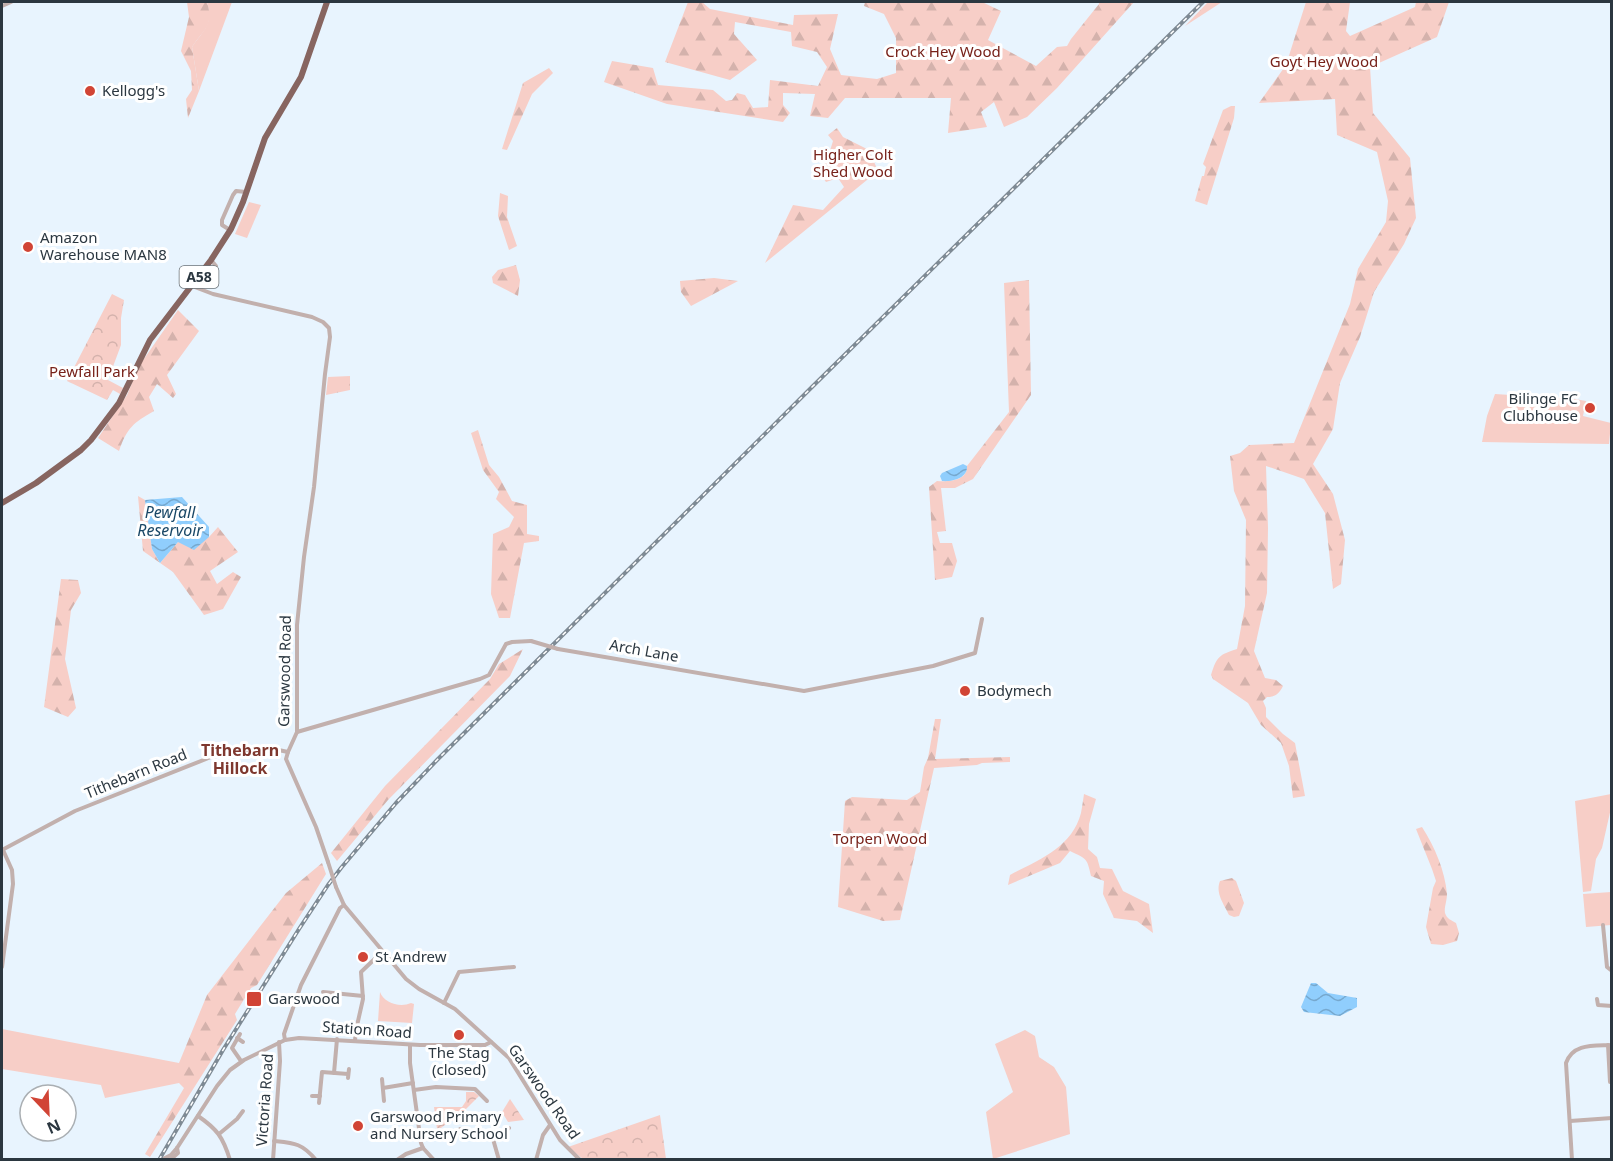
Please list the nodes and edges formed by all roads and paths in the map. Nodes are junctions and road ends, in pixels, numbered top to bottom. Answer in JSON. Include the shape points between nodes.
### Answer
{"nodes":[{"id":1,"x":11,"y":2,"type":"edge"},
{"id":2,"x":327,"y":2,"type":"edge"},
{"id":3,"x":2,"y":6,"type":"edge"},
{"id":4,"x":246,"y":192,"type":"junction"},
{"id":5,"x":230,"y":230,"type":"junction"},
{"id":6,"x":211,"y":260,"type":"junction"},
{"id":7,"x":212,"y":282,"type":"dead end"},
{"id":8,"x":192,"y":286,"type":"junction"},
{"id":9,"x":2,"y":503,"type":"edge"},
{"id":10,"x":982,"y":619,"type":"dead end"},
{"id":11,"x":297,"y":732,"type":"junction"},
{"id":12,"x":288,"y":752,"type":"junction"},
{"id":13,"x":2,"y":850,"type":"edge"},
{"id":14,"x":344,"y":905,"type":"junction"},
{"id":15,"x":1603,"y":925,"type":"dead end"},
{"id":16,"x":382,"y":952,"type":"junction"},
{"id":17,"x":2,"y":967,"type":"edge"},
{"id":18,"x":514,"y":967,"type":"dead end"},
{"id":19,"x":1611,"y":971,"type":"edge"},
{"id":20,"x":331,"y":987,"type":"dead end"},
{"id":21,"x":323,"y":992,"type":"dead end"},
{"id":22,"x":331,"y":993,"type":"junction"},
{"id":23,"x":363,"y":996,"type":"junction"},
{"id":24,"x":1597,"y":999,"type":"dead end"},
{"id":25,"x":444,"y":1003,"type":"junction"},
{"id":26,"x":1611,"y":1006,"type":"edge"},
{"id":27,"x":337,"y":1039,"type":"junction"},
{"id":28,"x":355,"y":1040,"type":"junction"},
{"id":29,"x":282,"y":1041,"type":"junction"},
{"id":30,"x":243,"y":1042,"type":"dead end"},
{"id":31,"x":491,"y":1042,"type":"junction"},
{"id":32,"x":410,"y":1045,"type":"junction"},
{"id":33,"x":1610,"y":1045,"type":"edge"},
{"id":34,"x":243,"y":1060,"type":"junction"},
{"id":35,"x":334,"y":1073,"type":"junction"},
{"id":36,"x":348,"y":1074,"type":"dead end"},
{"id":37,"x":382,"y":1079,"type":"dead end"},
{"id":38,"x":1610,"y":1082,"type":"edge"},
{"id":39,"x":413,"y":1083,"type":"junction"},
{"id":40,"x":470,"y":1084,"type":"dead end"},
{"id":41,"x":383,"y":1088,"type":"junction"},
{"id":42,"x":475,"y":1089,"type":"junction"},
{"id":43,"x":414,"y":1090,"type":"junction"},
{"id":44,"x":312,"y":1096,"type":"dead end"},
{"id":45,"x":320,"y":1096,"type":"junction"},
{"id":46,"x":384,"y":1101,"type":"dead end"},
{"id":47,"x":487,"y":1101,"type":"dead end"},
{"id":48,"x":319,"y":1103,"type":"dead end"},
{"id":49,"x":243,"y":1112,"type":"dead end"},
{"id":50,"x":198,"y":1116,"type":"junction"},
{"id":51,"x":1611,"y":1118,"type":"edge"},
{"id":52,"x":1570,"y":1121,"type":"junction"},
{"id":53,"x":550,"y":1125,"type":"junction"},
{"id":54,"x":509,"y":1128,"type":"dead end"},
{"id":55,"x":460,"y":1129,"type":"dead end"},
{"id":56,"x":219,"y":1134,"type":"junction"},
{"id":57,"x":466,"y":1134,"type":"junction"},
{"id":58,"x":463,"y":1139,"type":"dead end"},
{"id":59,"x":493,"y":1139,"type":"junction"},
{"id":60,"x":274,"y":1141,"type":"junction"},
{"id":61,"x":423,"y":1149,"type":"junction"},
{"id":62,"x":166,"y":1159,"type":"edge"},
{"id":63,"x":230,"y":1160,"type":"edge"},
{"id":64,"x":273,"y":1160,"type":"edge"},
{"id":65,"x":316,"y":1160,"type":"edge"},
{"id":66,"x":397,"y":1160,"type":"edge"},
{"id":67,"x":434,"y":1160,"type":"edge"},
{"id":68,"x":499,"y":1160,"type":"edge"},
{"id":69,"x":536,"y":1160,"type":"edge"},
{"id":70,"x":580,"y":1160,"type":"edge"},
{"id":71,"x":1572,"y":1160,"type":"edge"}],
"edges":[{"from":1,"to":3,"type":"street"},
{"from":2,"to":4,"type":"highway","number":"A58","via":[[301,77],[265,138]]},
{"from":4,"to":5,"type":"highway","number":"A58"},
{"from":4,"to":5,"type":"street","via":[[236,191],[222,220],[222,225]]},
{"from":5,"to":6,"type":"highway","number":"A58"},
{"from":6,"to":7,"type":"street","via":[[216,266]]},
{"from":6,"to":8,"type":"highway","number":"A58"},
{"from":8,"to":9,"type":"highway","number":"A58","via":[[150,340],[119,403],[91,440],[53,471]]},
{"from":8,"to":11,"type":"street","name":"Garswood Road","via":[[312,317],[329,328],[297,625]]},
{"from":10,"to":11,"type":"street","name":"Arch Lane","bridge":true,"via":[[975,653],[933,666],[804,691],[558,649],[531,641],[512,642],[506,644],[489,675],[480,679]]},
{"from":11,"to":12,"type":"street","name":"Garswood Road"},
{"from":12,"to":13,"type":"street","name":"Tithebarn Road","via":[[253,749],[211,757],[75,811]]},
{"from":12,"to":14,"type":"street","name":"Garswood Road","bridge":true,"via":[[286,759]]},
{"from":13,"to":17,"type":"street","via":[[12,870],[13,884]]},
{"from":14,"to":16,"type":"street","name":"Garswood Road"},
{"from":14,"to":29,"type":"street","name":"Victoria Road","via":[[301,985]]},
{"from":15,"to":19,"type":"street","via":[[1607,967]]},
{"from":16,"to":23,"type":"street","via":[[361,972]]},
{"from":16,"to":25,"type":"street","name":"Garswood Road","via":[[412,984]]},
{"from":18,"to":25,"type":"street","via":[[459,972]]},
{"from":20,"to":22,"type":"street"},
{"from":21,"to":22,"type":"street"},
{"from":22,"to":23,"type":"street"},
{"from":23,"to":28,"type":"street"},
{"from":24,"to":26,"type":"street","via":[[1598,1005]]},
{"from":25,"to":31,"type":"street","name":"Garswood Road"},
{"from":27,"to":28,"type":"street","name":"Station Road"},
{"from":27,"to":29,"type":"street","name":"Station Road"},
{"from":27,"to":35,"type":"street"},
{"from":28,"to":32,"type":"street","name":"Station Road"},
{"from":29,"to":34,"type":"street","name":"Station Road"},
{"from":29,"to":60,"type":"street","name":"Victoria Road"},
{"from":30,"to":34,"type":"street","via":[[239,1036],[232,1048]]},
{"from":31,"to":32,"type":"street","name":"Station Road"},
{"from":31,"to":53,"type":"street","name":"Garswood Road","via":[[515,1066]]},
{"from":32,"to":39,"type":"street"},
{"from":33,"to":38,"type":"street"},
{"from":33,"to":52,"type":"street","via":[[1578,1048],[1567,1058]]},
{"from":34,"to":50,"type":"street","name":"Station Road","via":[[223,1077]]},
{"from":35,"to":36,"type":"street"},
{"from":35,"to":45,"type":"street","via":[[322,1072]]},
{"from":37,"to":41,"type":"street"},
{"from":39,"to":41,"type":"street"},
{"from":39,"to":43,"type":"street"},
{"from":40,"to":42,"type":"street"},
{"from":41,"to":46,"type":"street"},
{"from":42,"to":43,"type":"street"},
{"from":42,"to":47,"type":"street"},
{"from":43,"to":61,"type":"street"},
{"from":44,"to":45,"type":"street"},
{"from":45,"to":48,"type":"street"},
{"from":49,"to":56,"type":"street","via":[[240,1119]]},
{"from":50,"to":56,"type":"street"},
{"from":50,"to":62,"type":"street","name":"Station Road"},
{"from":51,"to":52,"type":"street"},
{"from":52,"to":71,"type":"street"},
{"from":53,"to":69,"type":"street"},
{"from":53,"to":70,"type":"street","name":"Garswood Road"},
{"from":54,"to":59,"type":"street"},
{"from":55,"to":57,"type":"street"},
{"from":56,"to":63,"type":"street"},
{"from":57,"to":58,"type":"street"},
{"from":57,"to":59,"type":"street"},
{"from":59,"to":68,"type":"street"},
{"from":60,"to":64,"type":"street","name":"Victoria Road"},
{"from":60,"to":65,"type":"street","via":[[303,1146]]},
{"from":61,"to":66,"type":"street"},
{"from":61,"to":67,"type":"street"}]}
